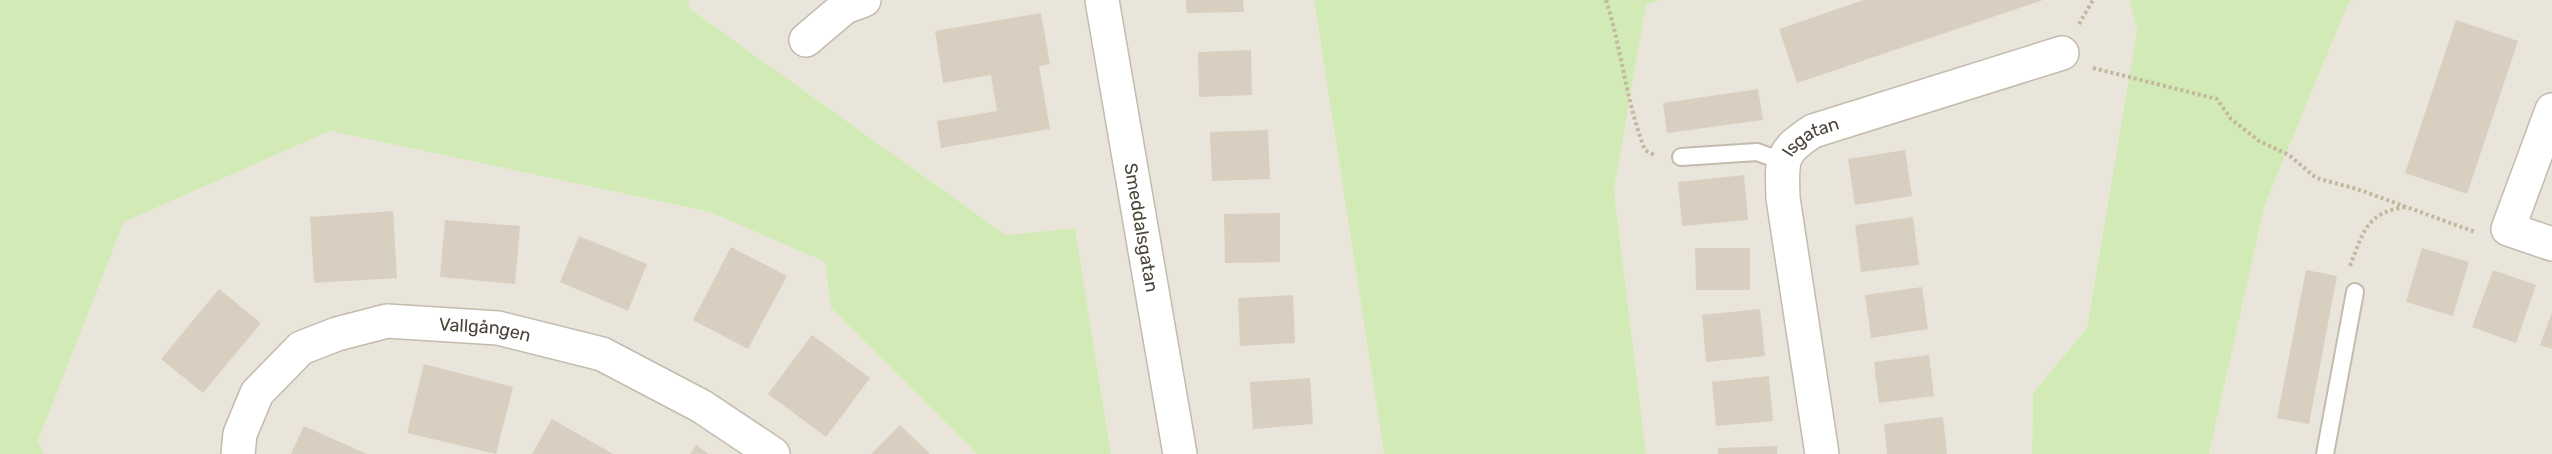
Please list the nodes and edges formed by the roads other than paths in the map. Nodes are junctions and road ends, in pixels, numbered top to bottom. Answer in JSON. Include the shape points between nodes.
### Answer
{"nodes":[{"id":1,"x":864,"y":0,"type":"edge"},
{"id":2,"x":1102,"y":0,"type":"edge"},
{"id":3,"x":806,"y":40,"type":"dead end"},
{"id":4,"x":2062,"y":53,"type":"road end"},
{"id":5,"x":2552,"y":110,"type":"edge"},
{"id":6,"x":1681,"y":157,"type":"road end"},
{"id":7,"x":1782,"y":161,"type":"junction"},
{"id":8,"x":2552,"y":244,"type":"edge"},
{"id":9,"x":2355,"y":292,"type":"road end"},
{"id":10,"x":238,"y":454,"type":"edge"},
{"id":11,"x":773,"y":454,"type":"edge"},
{"id":12,"x":1180,"y":454,"type":"edge"},
{"id":13,"x":1822,"y":454,"type":"edge"},
{"id":14,"x":2325,"y":454,"type":"edge"}],
"edges":[{"from":1,"to":3,"type":"street","via":[[845,7]]},
{"from":2,"to":12,"type":"street","name":"Smeddalsgatan"},
{"from":4,"to":7,"type":"street","name":"Isgatan","via":[[1812,131],[1794,143]]},
{"from":5,"to":8,"type":"street","via":[[2508,229]]},
{"from":6,"to":7,"type":"lane","via":[[1757,152]]},
{"from":7,"to":13,"type":"street","name":"Isgatan","via":[[1783,198]]},
{"from":9,"to":14,"type":"lane"},
{"from":10,"to":11,"type":"street","name":"Vallgången","via":[[240,434],[257,393],[301,348],[387,321],[498,328],[602,354],[701,406]]}]}
